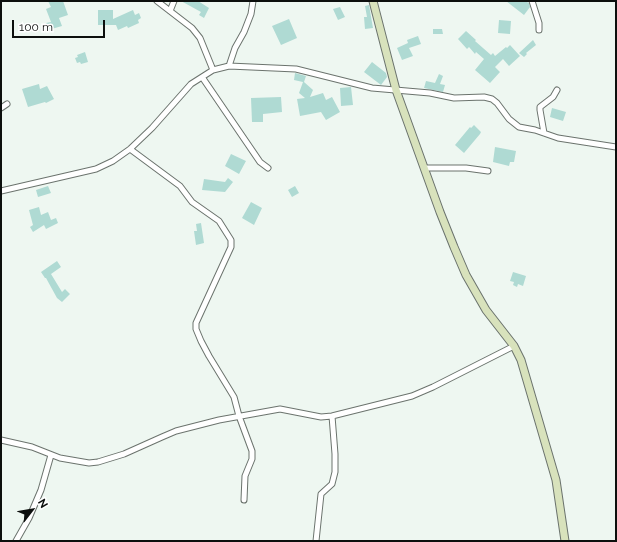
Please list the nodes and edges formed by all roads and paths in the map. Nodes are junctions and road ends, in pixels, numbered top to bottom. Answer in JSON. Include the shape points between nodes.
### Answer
{"nodes":[{"id":1,"x":157,"y":1,"type":"edge"},
{"id":2,"x":174,"y":1,"type":"edge"},
{"id":3,"x":253,"y":1,"type":"edge"},
{"id":4,"x":373,"y":1,"type":"edge"},
{"id":5,"x":532,"y":1,"type":"edge"},
{"id":6,"x":170,"y":11,"type":"junction"},
{"id":7,"x":539,"y":30,"type":"dead end"},
{"id":8,"x":229,"y":66,"type":"junction"},
{"id":9,"x":213,"y":70,"type":"junction"},
{"id":10,"x":202,"y":77,"type":"junction"},
{"id":11,"x":396,"y":90,"type":"junction"},
{"id":12,"x":557,"y":90,"type":"dead end"},
{"id":13,"x":7,"y":104,"type":"dead end"},
{"id":14,"x":1,"y":108,"type":"edge"},
{"id":15,"x":544,"y":133,"type":"junction"},
{"id":16,"x":616,"y":147,"type":"edge"},
{"id":17,"x":130,"y":149,"type":"junction"},
{"id":18,"x":268,"y":168,"type":"dead end"},
{"id":19,"x":425,"y":168,"type":"junction"},
{"id":20,"x":488,"y":171,"type":"dead end"},
{"id":21,"x":1,"y":191,"type":"edge"},
{"id":22,"x":514,"y":346,"type":"junction"},
{"id":23,"x":239,"y":416,"type":"junction"},
{"id":24,"x":332,"y":416,"type":"junction"},
{"id":25,"x":1,"y":440,"type":"edge"},
{"id":26,"x":51,"y":455,"type":"junction"},
{"id":27,"x":244,"y":500,"type":"dead end"},
{"id":28,"x":16,"y":541,"type":"edge"},
{"id":29,"x":316,"y":541,"type":"edge"},
{"id":30,"x":565,"y":541,"type":"edge"}],
"edges":[{"from":1,"to":6,"type":"street"},
{"from":2,"to":6,"type":"street"},
{"from":3,"to":8,"type":"street","via":[[251,14]]},
{"from":4,"to":11,"type":"street"},
{"from":5,"to":7,"type":"street"},
{"from":6,"to":9,"type":"street","via":[[192,28],[200,38]]},
{"from":8,"to":9,"type":"street"},
{"from":8,"to":11,"type":"street","via":[[296,70],[372,88]]},
{"from":9,"to":10,"type":"street"},
{"from":10,"to":17,"type":"street","via":[[191,84]]},
{"from":10,"to":18,"type":"street","via":[[260,162]]},
{"from":11,"to":15,"type":"street","via":[[454,98],[492,99],[514,124]]},
{"from":11,"to":19,"type":"street"},
{"from":12,"to":15,"type":"street","via":[[553,97],[540,107]]},
{"from":13,"to":14,"type":"street"},
{"from":15,"to":16,"type":"street","via":[[558,138]]},
{"from":17,"to":21,"type":"street","via":[[96,169]]},
{"from":17,"to":23,"type":"street","via":[[180,186],[192,202],[219,221],[231,240],[231,247],[196,322],[196,329],[234,397]]},
{"from":19,"to":20,"type":"street"},
{"from":19,"to":22,"type":"street","via":[[466,275],[486,310]]},
{"from":22,"to":24,"type":"street","via":[[412,396]]},
{"from":22,"to":30,"type":"street","via":[[521,360],[556,480]]},
{"from":23,"to":24,"type":"street","via":[[280,409],[321,417]]},
{"from":23,"to":26,"type":"street","via":[[176,431],[105,461],[89,463]]},
{"from":23,"to":27,"type":"street","via":[[252,451]]},
{"from":24,"to":29,"type":"street","via":[[335,472],[332,484],[321,494]]},
{"from":25,"to":26,"type":"street","via":[[32,447]]},
{"from":26,"to":28,"type":"street","via":[[41,490]]}]}
